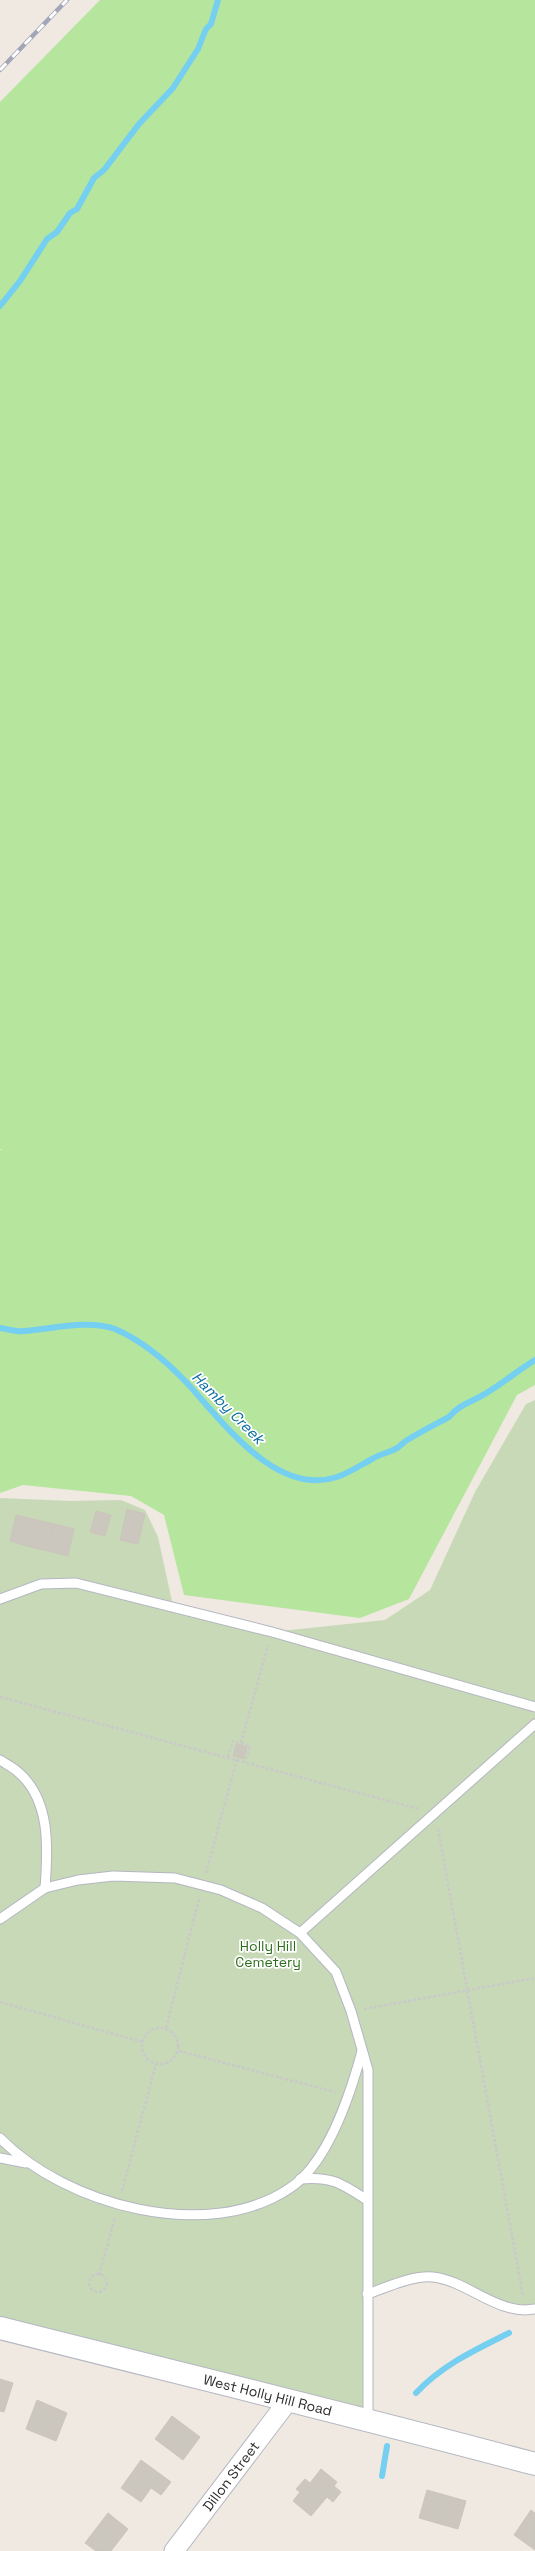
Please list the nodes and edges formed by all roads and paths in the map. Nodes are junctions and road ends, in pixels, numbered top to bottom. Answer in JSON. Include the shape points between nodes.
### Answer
{"nodes":[{"id":1,"x":0,"y":1599,"type":"edge"},
{"id":2,"x":272,"y":1632,"type":"junction"},
{"id":3,"x":0,"y":1697,"type":"edge"},
{"id":4,"x":535,"y":1706,"type":"edge"},
{"id":5,"x":535,"y":1724,"type":"edge"},
{"id":6,"x":241,"y":1743,"type":"junction"},
{"id":7,"x":228,"y":1757,"type":"junction"},
{"id":8,"x":237,"y":1759,"type":"junction"},
{"id":9,"x":0,"y":1760,"type":"edge"},
{"id":10,"x":245,"y":1762,"type":"junction"},
{"id":11,"x":435,"y":1813,"type":"junction"},
{"id":12,"x":203,"y":1885,"type":"junction"},
{"id":13,"x":45,"y":1888,"type":"junction"},
{"id":14,"x":0,"y":1919,"type":"edge"},
{"id":15,"x":300,"y":1933,"type":"junction"},
{"id":16,"x":535,"y":1978,"type":"edge"},
{"id":17,"x":467,"y":1990,"type":"junction"},
{"id":18,"x":0,"y":2002,"type":"edge"},
{"id":19,"x":351,"y":2011,"type":"junction"},
{"id":20,"x":166,"y":2028,"type":"junction"},
{"id":21,"x":142,"y":2042,"type":"junction"},
{"id":22,"x":178,"y":2051,"type":"junction"},
{"id":23,"x":362,"y":2051,"type":"junction"},
{"id":24,"x":156,"y":2064,"type":"junction"},
{"id":25,"x":349,"y":2096,"type":"junction"},
{"id":26,"x":0,"y":2138,"type":"edge"},
{"id":27,"x":0,"y":2158,"type":"edge"},
{"id":28,"x":29,"y":2163,"type":"junction"},
{"id":29,"x":300,"y":2179,"type":"junction"},
{"id":30,"x":367,"y":2200,"type":"junction"},
{"id":31,"x":118,"y":2205,"type":"junction"},
{"id":32,"x":99,"y":2275,"type":"junction"},
{"id":33,"x":367,"y":2294,"type":"junction"},
{"id":34,"x":530,"y":2310,"type":"edge"},
{"id":35,"x":0,"y":2328,"type":"edge"},
{"id":36,"x":288,"y":2401,"type":"junction"},
{"id":37,"x":368,"y":2418,"type":"junction"},
{"id":38,"x":535,"y":2464,"type":"edge"},
{"id":39,"x":174,"y":2551,"type":"edge"}],
"edges":[{"from":1,"to":2,"type":"lane","via":[[41,1584],[76,1583]]},
{"from":2,"to":4,"type":"lane"},
{"from":2,"to":6,"type":"path"},
{"from":3,"to":7,"type":"path"},
{"from":5,"to":11,"type":"lane"},
{"from":6,"to":7,"type":"path","via":[[233,1741]]},
{"from":6,"to":10,"type":"path","via":[[250,1746]]},
{"from":7,"to":8,"type":"path"},
{"from":8,"to":10,"type":"path"},
{"from":8,"to":12,"type":"path"},
{"from":9,"to":13,"type":"lane","via":[[19,1772],[32,1790],[46,1823],[48,1849]]},
{"from":10,"to":11,"type":"path"},
{"from":11,"to":15,"type":"lane"},
{"from":11,"to":17,"type":"path"},
{"from":12,"to":13,"type":"lane","via":[[174,1878],[113,1876],[78,1880]]},
{"from":12,"to":15,"type":"lane","via":[[262,1908]]},
{"from":12,"to":20,"type":"path"},
{"from":13,"to":14,"type":"lane"},
{"from":15,"to":19,"type":"lane","via":[[336,1972]]},
{"from":16,"to":17,"type":"path"},
{"from":17,"to":19,"type":"path"},
{"from":17,"to":34,"type":"path"},
{"from":18,"to":21,"type":"path"},
{"from":19,"to":23,"type":"lane"},
{"from":20,"to":21,"type":"path","via":[[148,2032]]},
{"from":20,"to":22,"type":"path","via":[[176,2036]]},
{"from":21,"to":24,"type":"path","via":[[144,2054]]},
{"from":22,"to":24,"type":"path","via":[[170,2063]]},
{"from":22,"to":25,"type":"path"},
{"from":23,"to":25,"type":"lane"},
{"from":23,"to":30,"type":"lane","via":[[368,2070]]},
{"from":24,"to":31,"type":"path"},
{"from":25,"to":29,"type":"lane","via":[[344,2112],[328,2141]]},
{"from":26,"to":28,"type":"lane"},
{"from":27,"to":28,"type":"lane"},
{"from":28,"to":31,"type":"lane","via":[[51,2178]]},
{"from":29,"to":30,"type":"lane","via":[[319,2177],[336,2180]]},
{"from":29,"to":31,"type":"lane","via":[[292,2188],[259,2206],[219,2213],[174,2213]]},
{"from":30,"to":33,"type":"lane"},
{"from":31,"to":32,"type":"path"},
{"from":32,"to":32,"type":"path","via":[[105,2278],[106,2283],[103,2290],[98,2292],[92,2290],[89,2285],[92,2277]]},
{"from":33,"to":34,"type":"lane","via":[[422,2277],[433,2277],[449,2281],[500,2304]]},
{"from":33,"to":37,"type":"lane"},
{"from":35,"to":36,"type":"street","name":"West Holly Hill Road"},
{"from":36,"to":37,"type":"street","name":"West Holly Hill Road"},
{"from":36,"to":39,"type":"street","name":"Dillon Street"},
{"from":37,"to":38,"type":"street","name":"West Holly Hill Road"}]}
